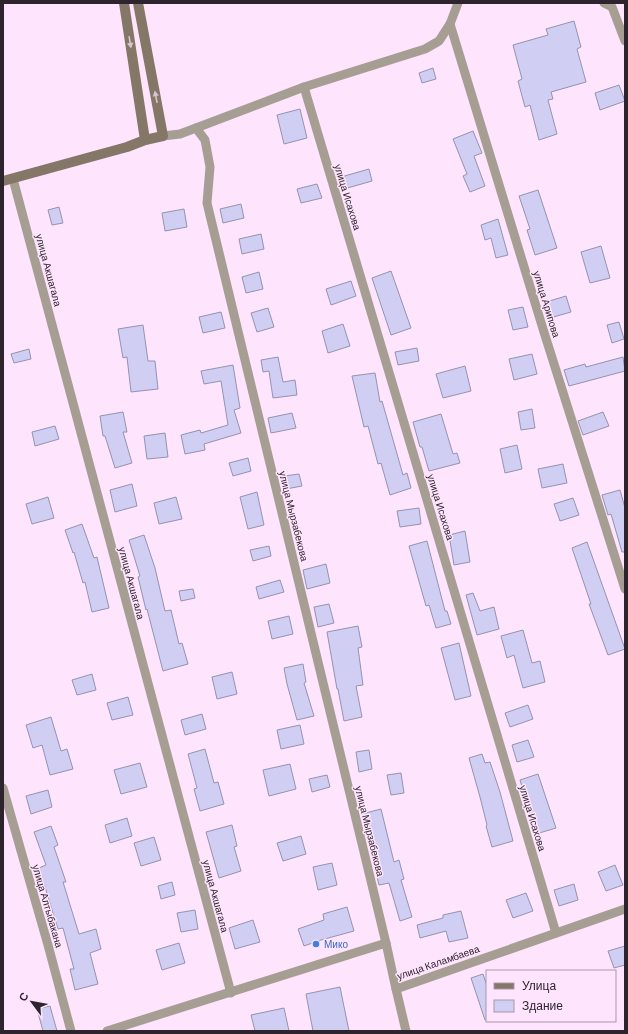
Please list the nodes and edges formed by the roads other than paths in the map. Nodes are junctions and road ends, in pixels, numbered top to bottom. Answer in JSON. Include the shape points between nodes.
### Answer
{"nodes":[{"id":1,"x":124,"y":3,"type":"edge"},
{"id":2,"x":138,"y":3,"type":"edge"},
{"id":3,"x":458,"y":3,"type":"edge"},
{"id":4,"x":604,"y":3,"type":"edge"},
{"id":5,"x":450,"y":24,"type":"junction"},
{"id":6,"x":625,"y":41,"type":"edge"},
{"id":7,"x":304,"y":88,"type":"junction"},
{"id":8,"x":196,"y":128,"type":"junction"},
{"id":9,"x":163,"y":136,"type":"junction"},
{"id":10,"x":145,"y":140,"type":"junction"},
{"id":11,"x":8,"y":180,"type":"edge"},
{"id":12,"x":625,"y":589,"type":"edge"},
{"id":13,"x":3,"y":788,"type":"edge"},
{"id":14,"x":625,"y":909,"type":"edge"},
{"id":15,"x":556,"y":933,"type":"junction"},
{"id":16,"x":386,"y":944,"type":"junction"},
{"id":17,"x":396,"y":988,"type":"junction"},
{"id":18,"x":231,"y":993,"type":"junction"},
{"id":19,"x":71,"y":1031,"type":"edge"},
{"id":20,"x":107,"y":1031,"type":"edge"},
{"id":21,"x":406,"y":1031,"type":"edge"}],
"edges":[{"from":1,"to":10,"type":"main road","one_way":true},
{"from":9,"to":2,"type":"main road","one_way":true},
{"from":3,"to":5,"type":"street"},
{"from":4,"to":6,"type":"street","via":[[612,7]]},
{"from":5,"to":7,"type":"street","via":[[439,41],[426,49]]},
{"from":5,"to":12,"type":"street","name":"улица Арипова"},
{"from":7,"to":8,"type":"street"},
{"from":7,"to":15,"type":"street","name":"улица Исахова"},
{"from":8,"to":9,"type":"street","via":[[180,134]]},
{"from":8,"to":16,"type":"street","name":"улица Мырзабекова","via":[[205,140],[210,167],[207,204]]},
{"from":9,"to":10,"type":"main road"},
{"from":10,"to":11,"type":"main road"},
{"from":11,"to":18,"type":"street","name":"улица Акшагала"},
{"from":13,"to":19,"type":"street","name":"улица Алтыбакана"},
{"from":14,"to":15,"type":"street","name":"улица Каламбаева"},
{"from":15,"to":17,"type":"street","name":"улица Каламбаева"},
{"from":16,"to":17,"type":"street","name":"улица Каламбаева"},
{"from":16,"to":18,"type":"street"},
{"from":17,"to":21,"type":"street"},
{"from":18,"to":20,"type":"street"}]}
